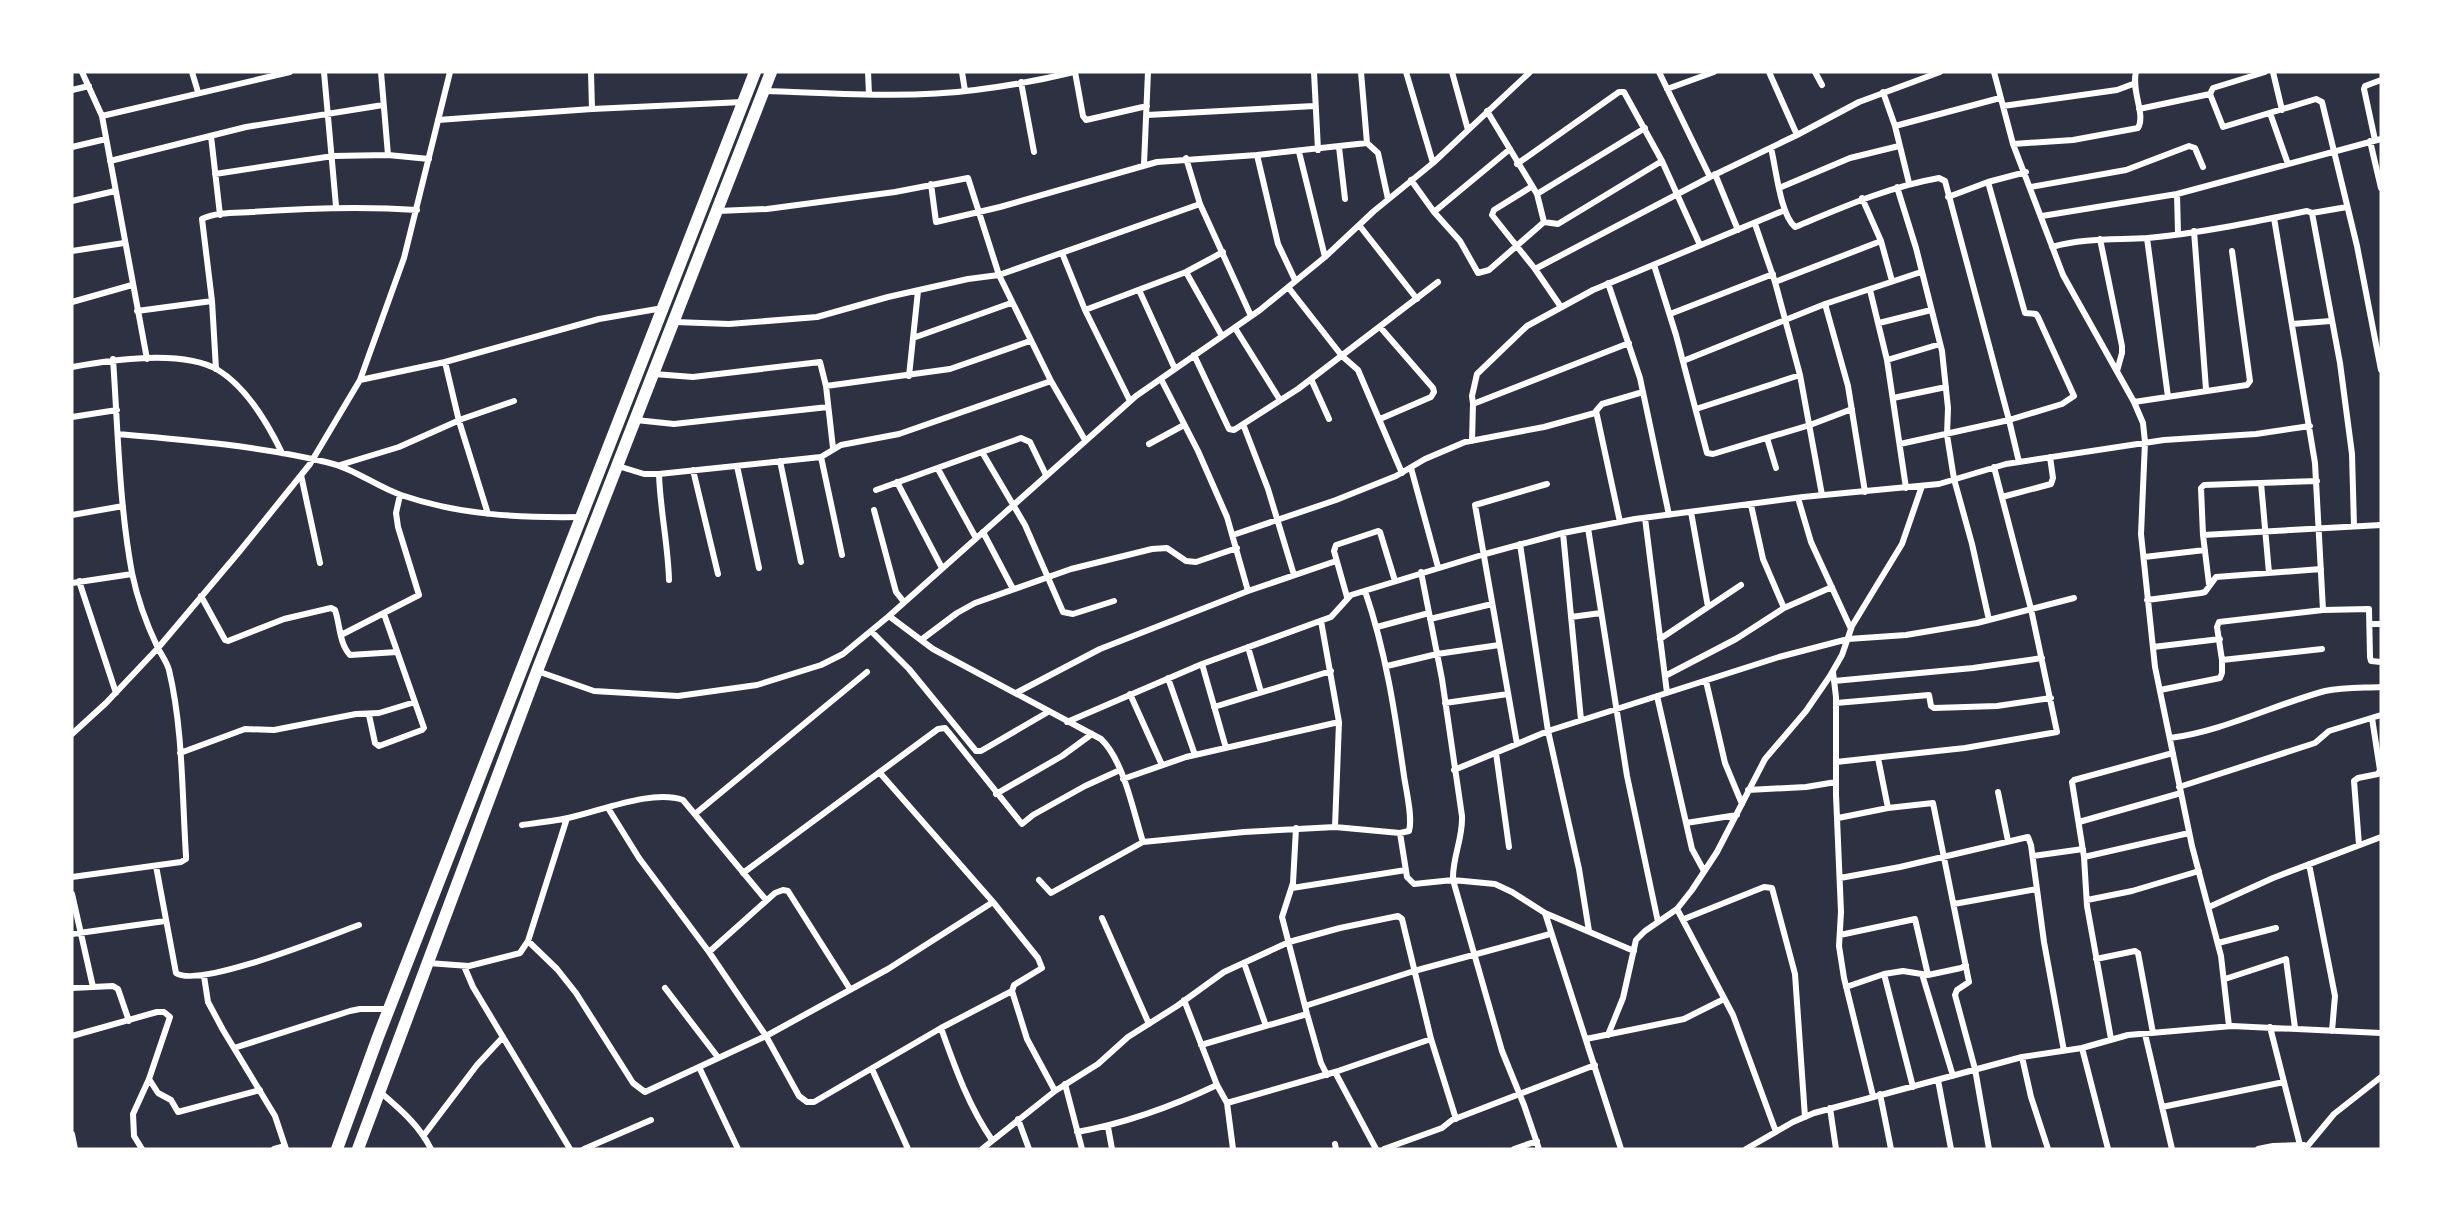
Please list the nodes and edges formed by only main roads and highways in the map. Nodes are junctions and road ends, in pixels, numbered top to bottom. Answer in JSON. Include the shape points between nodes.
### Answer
{"nodes":[{"id":1,"x":755,"y":72,"type":"edge"},
{"id":2,"x":771,"y":72,"type":"edge"},
{"id":3,"x":337,"y":1149,"type":"edge"},
{"id":4,"x":358,"y":1149,"type":"edge"}],
"edges":[{"from":1,"to":3,"type":"main road"},
{"from":2,"to":4,"type":"main road","via":[[537,671]]}]}
